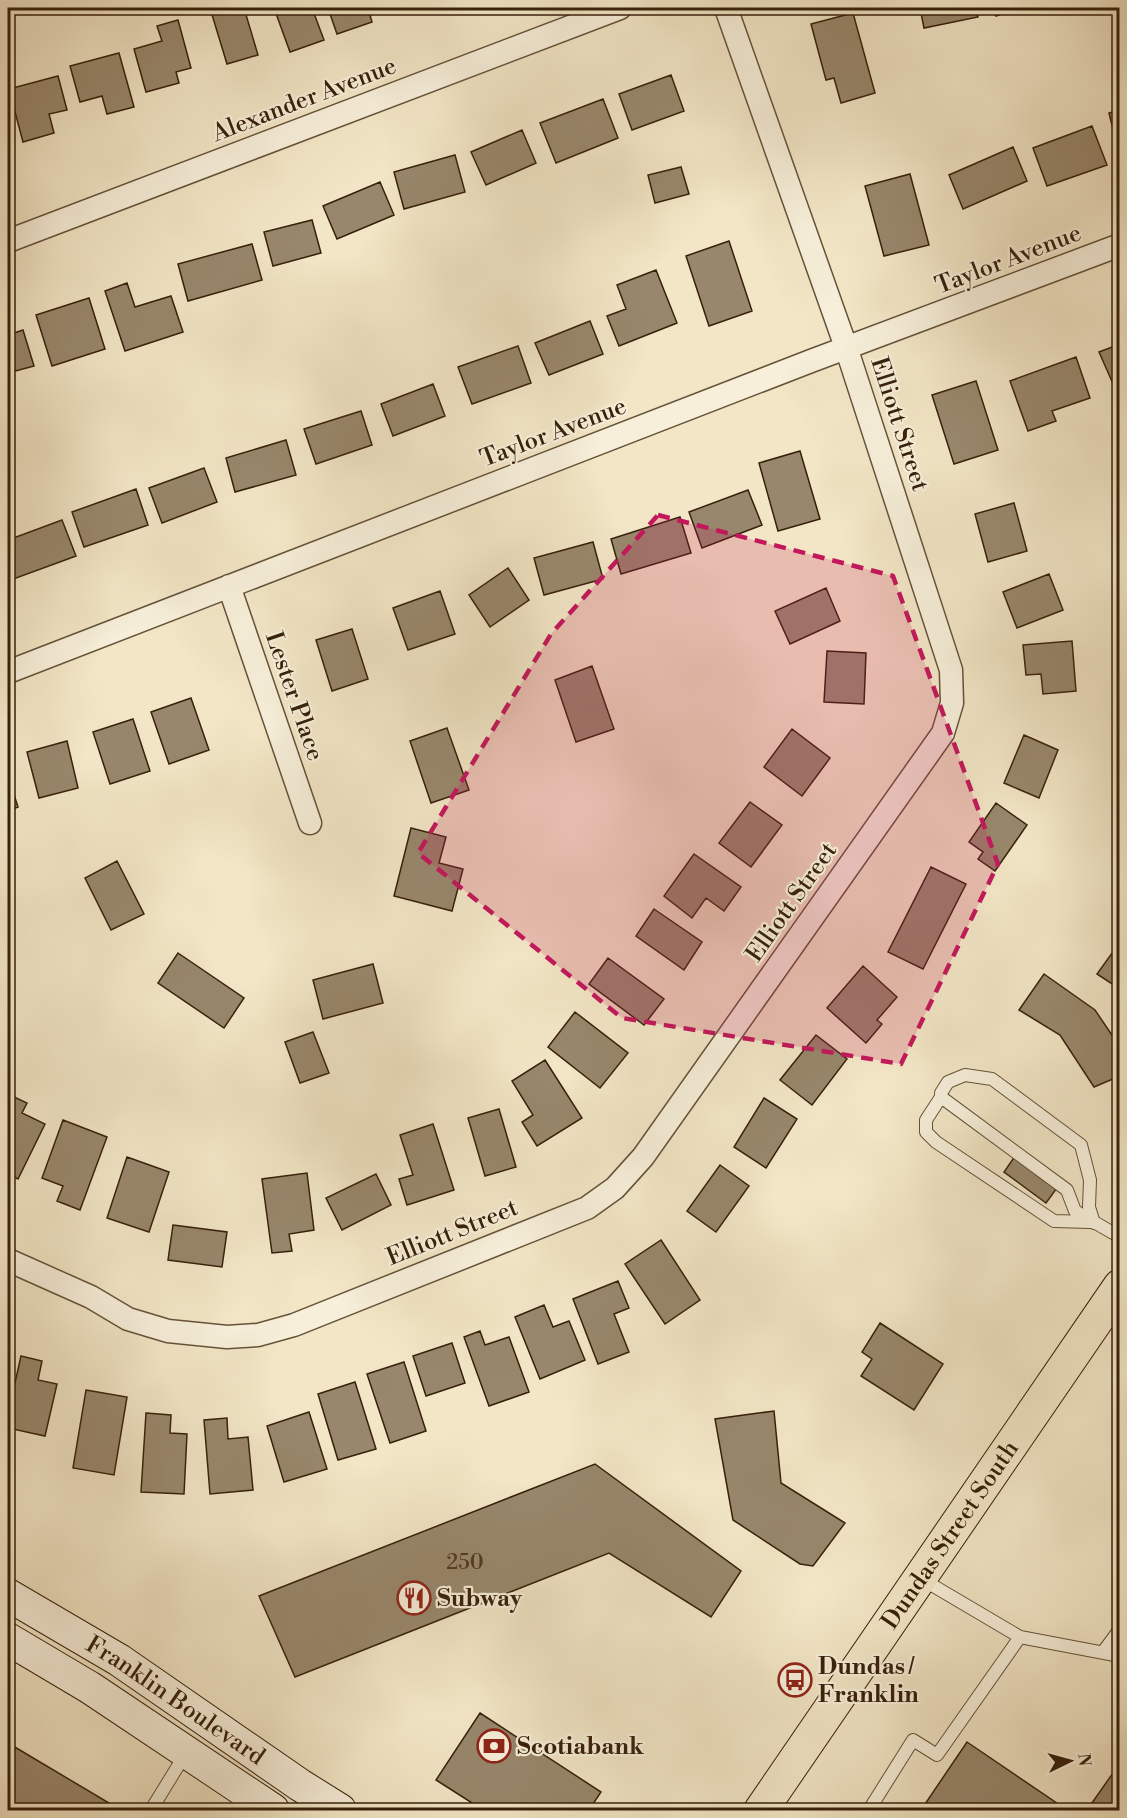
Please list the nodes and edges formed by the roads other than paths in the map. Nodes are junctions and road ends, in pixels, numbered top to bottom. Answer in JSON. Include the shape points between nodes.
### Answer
{"nodes":[{"id":1,"x":620,"y":8,"type":"edge"},
{"id":2,"x":726,"y":8,"type":"edge"},
{"id":3,"x":8,"y":241,"type":"edge"},
{"id":4,"x":1119,"y":245,"type":"edge"},
{"id":5,"x":846,"y":347,"type":"junction"},
{"id":6,"x":229,"y":586,"type":"junction"},
{"id":7,"x":8,"y":672,"type":"edge"},
{"id":8,"x":310,"y":823,"type":"dead end"},
{"id":9,"x":941,"y":1097,"type":"junction"},
{"id":10,"x":1094,"y":1223,"type":"junction"},
{"id":11,"x":1119,"y":1237,"type":"edge"},
{"id":12,"x":8,"y":1260,"type":"edge"},
{"id":13,"x":1119,"y":1286,"type":"edge"},
{"id":14,"x":919,"y":1578,"type":"junction"},
{"id":15,"x":8,"y":1595,"type":"edge"},
{"id":16,"x":1119,"y":1629,"type":"edge"},
{"id":17,"x":1020,"y":1637,"type":"junction"},
{"id":18,"x":8,"y":1639,"type":"edge"},
{"id":19,"x":1103,"y":1652,"type":"junction"},
{"id":20,"x":1119,"y":1656,"type":"edge"},
{"id":21,"x":186,"y":1753,"type":"junction"},
{"id":22,"x":151,"y":1810,"type":"edge"},
{"id":23,"x":273,"y":1810,"type":"edge"},
{"id":24,"x":340,"y":1810,"type":"edge"},
{"id":25,"x":761,"y":1810,"type":"edge"},
{"id":26,"x":869,"y":1810,"type":"edge"}],
"edges":[{"from":1,"to":3,"type":"street","name":"Alexander Avenue"},
{"from":2,"to":5,"type":"street","name":"Elliott Street"},
{"from":4,"to":5,"type":"street","name":"Taylor Avenue"},
{"from":5,"to":6,"type":"street","name":"Taylor Avenue"},
{"from":5,"to":12,"type":"street","name":"Elliott Street","via":[[951,670],[952,703],[943,733],[643,1157],[615,1188],[587,1208],[258,1335],[227,1337],[168,1331],[128,1319]]},
{"from":6,"to":7,"type":"street","name":"Taylor Avenue"},
{"from":6,"to":8,"type":"street","name":"Lester Place"},
{"from":9,"to":10,"type":"lane","via":[[1066,1190],[1075,1211]]},
{"from":9,"to":10,"type":"lane","via":[[926,1120],[926,1132],[936,1142],[1054,1221]]},
{"from":9,"to":10,"type":"lane","via":[[948,1082],[965,1075],[992,1079],[1081,1145],[1090,1180],[1089,1207]]},
{"from":10,"to":11,"type":"lane"},
{"from":13,"to":14,"type":"main road","name":"Dundas Street South"},
{"from":14,"to":17,"type":"lane"},
{"from":14,"to":25,"type":"main road","name":"Dundas Street South"},
{"from":15,"to":24,"type":"main road","name":"Franklin Boulevard","via":[[119,1660]]},
{"from":16,"to":19,"type":"lane"},
{"from":17,"to":19,"type":"lane"},
{"from":17,"to":26,"type":"lane","via":[[937,1755],[913,1740]]},
{"from":18,"to":21,"type":"main road","name":"Franklin Boulevard","via":[[89,1687]]},
{"from":19,"to":20,"type":"lane"},
{"from":21,"to":22,"type":"lane"},
{"from":21,"to":23,"type":"main road","name":"Franklin Boulevard"}]}
